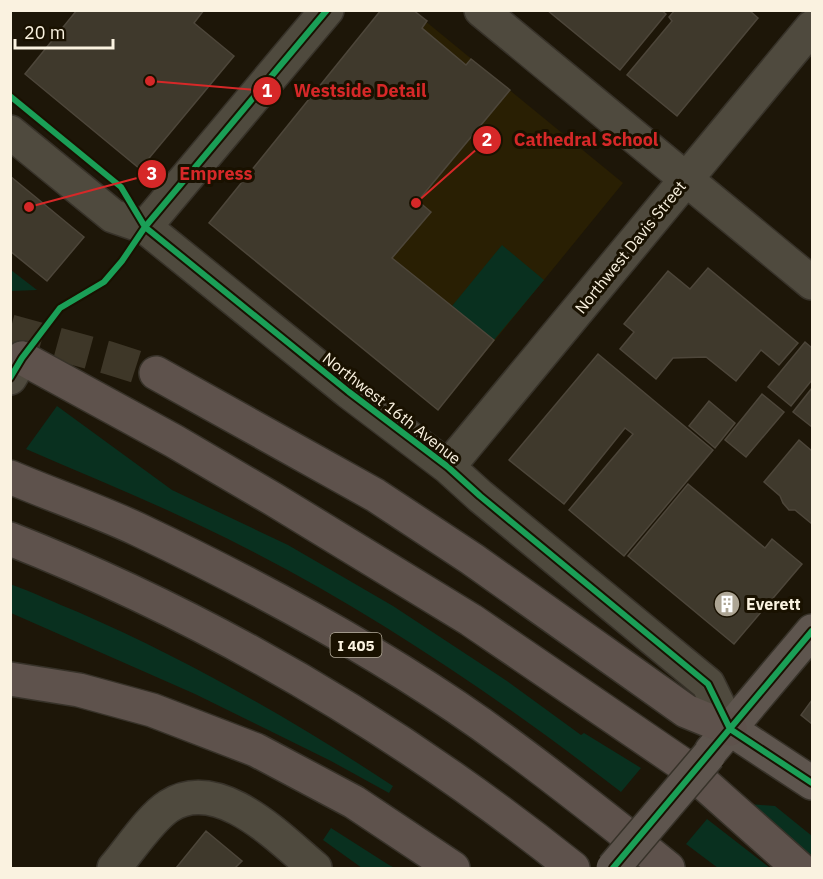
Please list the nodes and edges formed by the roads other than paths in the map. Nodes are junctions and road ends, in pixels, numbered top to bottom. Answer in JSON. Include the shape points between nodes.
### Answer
{"nodes":[{"id":1,"x":327,"y":10,"type":"edge"},
{"id":2,"x":482,"y":10,"type":"edge"},
{"id":3,"x":813,"y":27,"type":"edge"},
{"id":4,"x":10,"y":132,"type":"edge"},
{"id":5,"x":686,"y":178,"type":"junction"},
{"id":6,"x":145,"y":227,"type":"junction"},
{"id":7,"x":813,"y":283,"type":"edge"},
{"id":8,"x":14,"y":363,"type":"edge"},
{"id":9,"x":156,"y":374,"type":"tunnel mouth"},
{"id":10,"x":448,"y":467,"type":"junction"},
{"id":11,"x":10,"y":477,"type":"edge"},
{"id":12,"x":10,"y":539,"type":"edge"},
{"id":13,"x":813,"y":631,"type":"edge"},
{"id":14,"x":10,"y":679,"type":"edge"},
{"id":15,"x":730,"y":729,"type":"junction"},
{"id":16,"x":813,"y":783,"type":"edge"},
{"id":17,"x":114,"y":868,"type":"edge"},
{"id":18,"x":315,"y":868,"type":"edge"},
{"id":19,"x":453,"y":868,"type":"edge"},
{"id":20,"x":573,"y":868,"type":"edge"},
{"id":21,"x":613,"y":868,"type":"edge"},
{"id":22,"x":668,"y":868,"type":"edge"},
{"id":23,"x":799,"y":868,"type":"edge"}],
"edges":[{"from":1,"to":6,"type":"street"},
{"from":2,"to":5,"type":"street"},
{"from":3,"to":5,"type":"street","name":"Northwest Davis Street"},
{"from":4,"to":6,"type":"street","name":"Northwest 16th Avenue","via":[[113,216]]},
{"from":5,"to":7,"type":"street"},
{"from":5,"to":10,"type":"street","name":"Northwest Davis Street"},
{"from":6,"to":10,"type":"street","name":"Northwest 16th Avenue"},
{"from":8,"to":23,"type":"highway","via":[[174,441],[471,620],[682,764]]},
{"from":9,"to":15,"type":"highway","via":[[375,495],[686,711]]},
{"from":10,"to":15,"type":"street","name":"Northwest 16th Avenue","via":[[708,684]]},
{"from":11,"to":22,"type":"highway","number":"I 405","via":[[135,528],[252,586],[374,655],[479,723]]},
{"from":12,"to":20,"type":"highway","via":[[181,615],[249,650],[422,756]]},
{"from":13,"to":15,"type":"main road"},
{"from":14,"to":19,"type":"highway","via":[[79,690],[141,707],[256,750],[354,802]]},
{"from":15,"to":16,"type":"main road"},
{"from":15,"to":21,"type":"main road","bridge":true},
{"from":17,"to":18,"type":"street","via":[[169,806],[198,798],[235,805]]}]}
